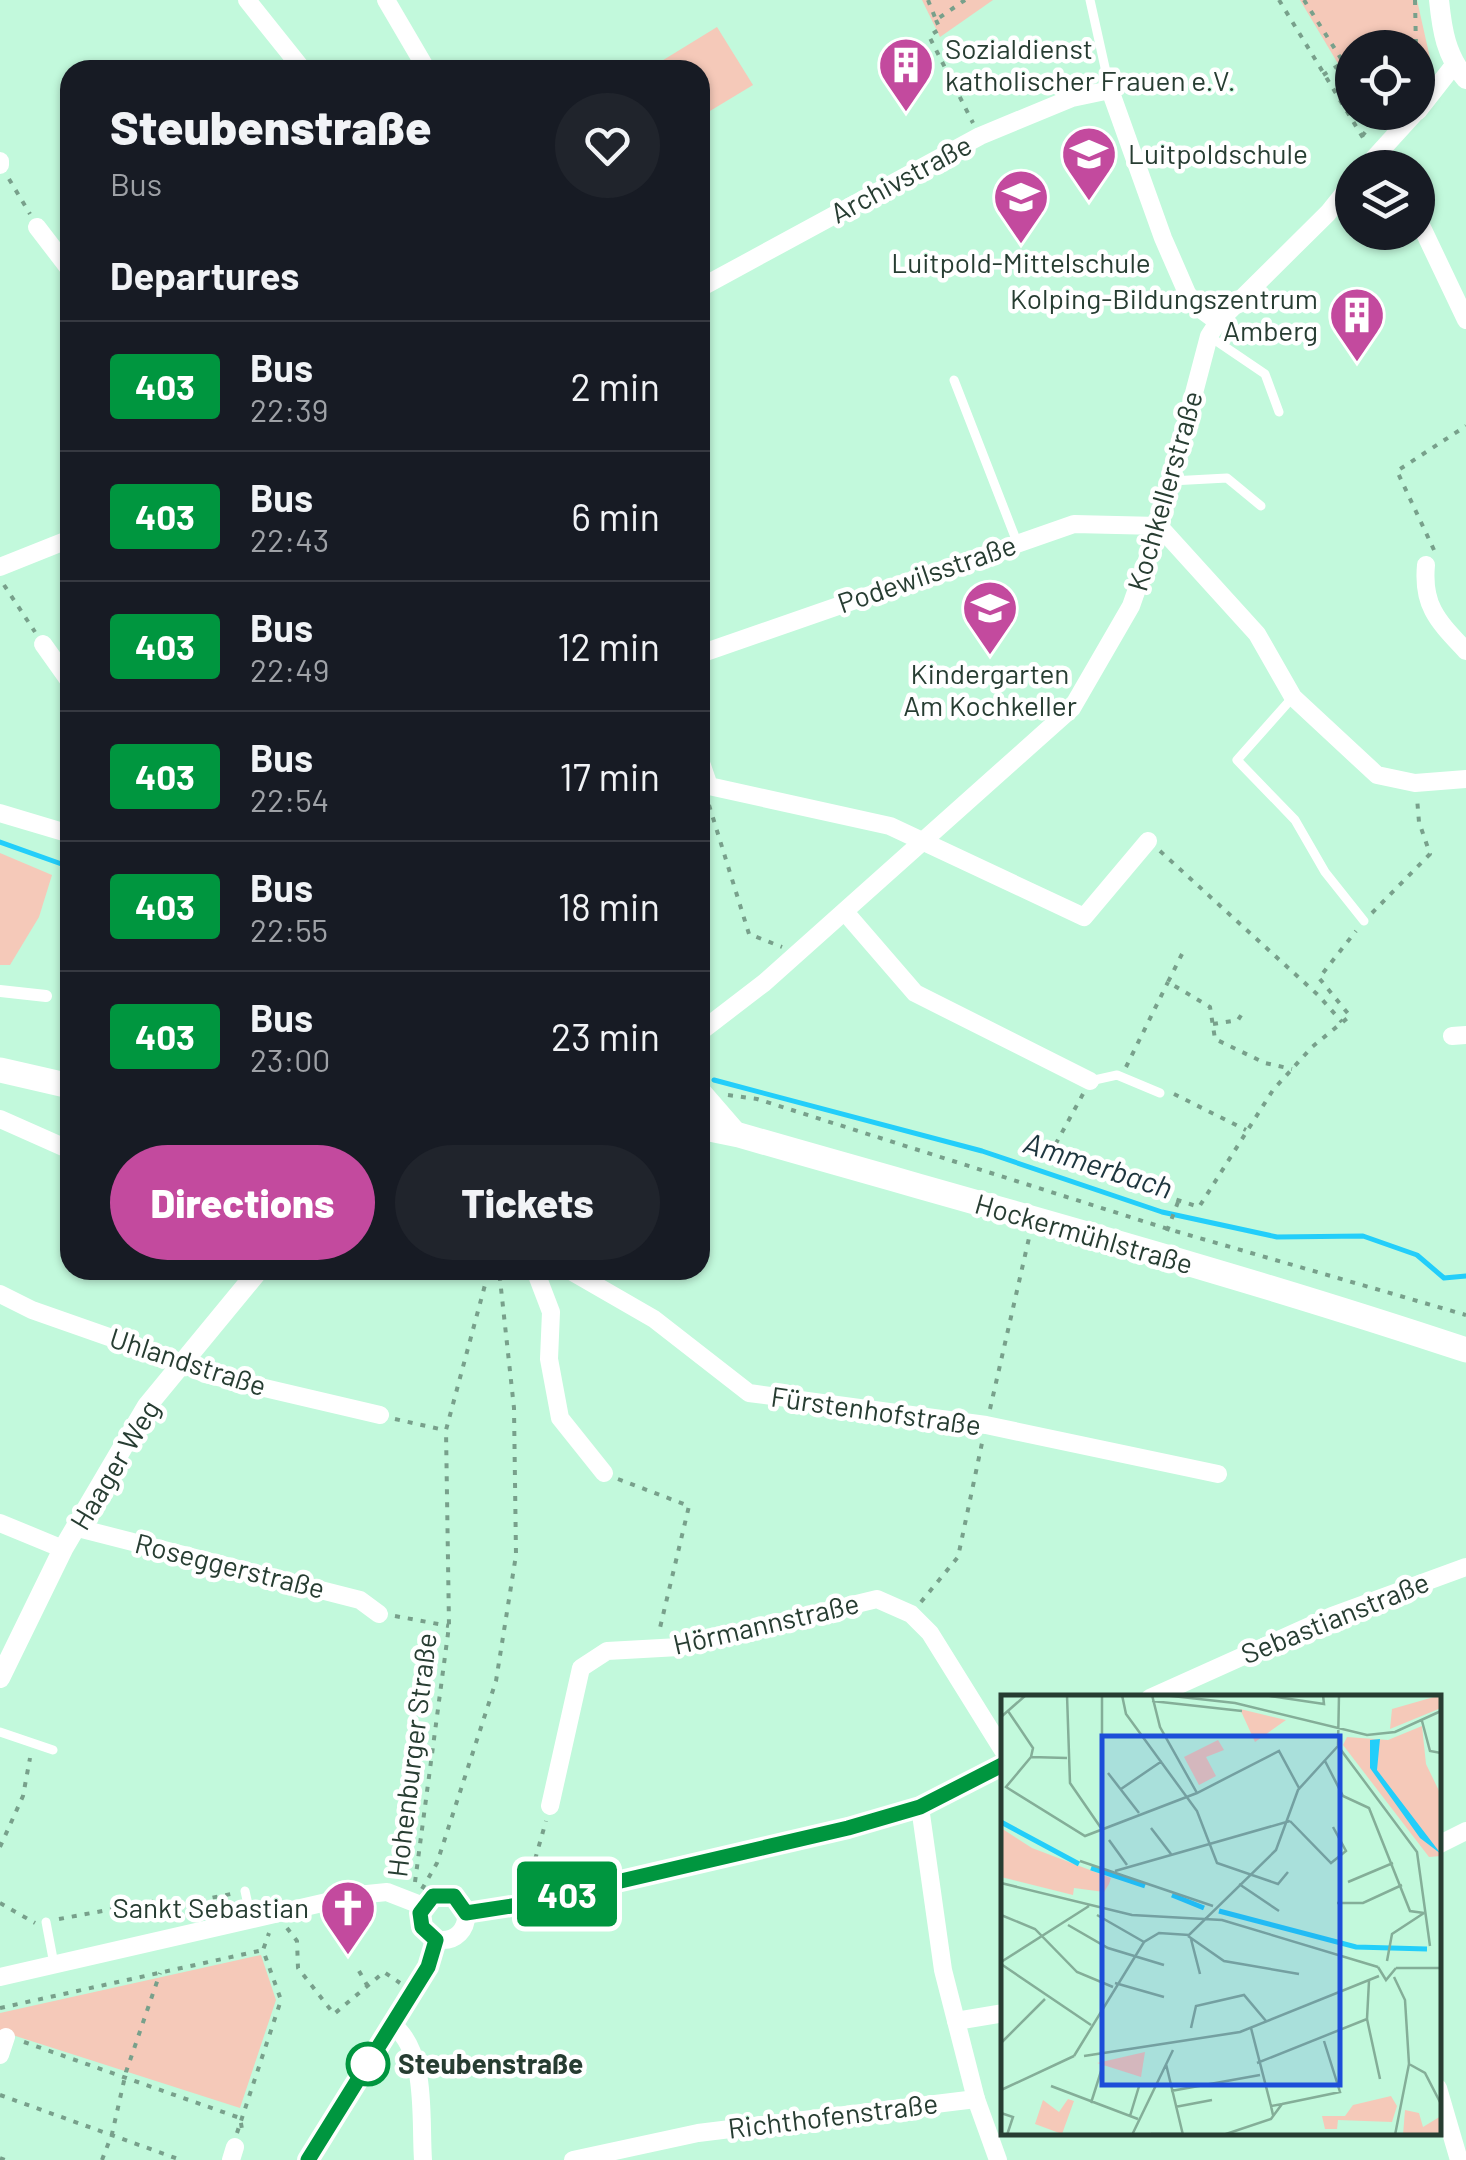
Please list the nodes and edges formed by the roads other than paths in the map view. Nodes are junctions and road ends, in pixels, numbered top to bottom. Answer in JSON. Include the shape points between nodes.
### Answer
{"nodes":[{"id":1,"x":247,"y":0,"type":"edge"},
{"id":2,"x":386,"y":0,"type":"edge"},
{"id":3,"x":1090,"y":0,"type":"edge"},
{"id":4,"x":1440,"y":0,"type":"edge"},
{"id":5,"x":295,"y":60,"type":"edge"},
{"id":6,"x":420,"y":60,"type":"edge"},
{"id":7,"x":1460,"y":72,"type":"edge"},
{"id":8,"x":1110,"y":90,"type":"junction"},
{"id":9,"x":1435,"y":95,"type":"edge"},
{"id":10,"x":1402,"y":130,"type":"edge"},
{"id":11,"x":1386,"y":150,"type":"edge"},
{"id":12,"x":1335,"y":204,"type":"edge"},
{"id":13,"x":37,"y":226,"type":"road end"},
{"id":14,"x":1433,"y":250,"type":"edge"},
{"id":15,"x":60,"y":257,"type":"edge"},
{"id":16,"x":710,"y":283,"type":"edge"},
{"id":17,"x":1466,"y":320,"type":"edge"},
{"id":18,"x":1213,"y":329,"type":"junction"},
{"id":19,"x":954,"y":380,"type":"dead end"},
{"id":20,"x":1278,"y":412,"type":"dead end"},
{"id":21,"x":1171,"y":482,"type":"junction"},
{"id":22,"x":1260,"y":506,"type":"dead end"},
{"id":23,"x":1160,"y":526,"type":"junction"},
{"id":24,"x":1017,"y":542,"type":"junction"},
{"id":25,"x":60,"y":543,"type":"edge"},
{"id":26,"x":1426,"y":564,"type":"road end"},
{"id":27,"x":0,"y":567,"type":"edge"},
{"id":28,"x":43,"y":644,"type":"road end"},
{"id":29,"x":710,"y":650,"type":"edge"},
{"id":30,"x":1466,"y":651,"type":"edge"},
{"id":31,"x":60,"y":668,"type":"edge"},
{"id":32,"x":1293,"y":697,"type":"junction"},
{"id":33,"x":1466,"y":778,"type":"edge"},
{"id":34,"x":710,"y":786,"type":"edge"},
{"id":35,"x":0,"y":814,"type":"edge"},
{"id":36,"x":60,"y":831,"type":"edge"},
{"id":37,"x":927,"y":841,"type":"junction"},
{"id":38,"x":1148,"y":841,"type":"road end"},
{"id":39,"x":845,"y":912,"type":"junction"},
{"id":40,"x":1364,"y":922,"type":"road end"},
{"id":41,"x":0,"y":990,"type":"edge"},
{"id":42,"x":46,"y":996,"type":"dead end"},
{"id":43,"x":710,"y":1024,"type":"edge"},
{"id":44,"x":0,"y":1070,"type":"edge"},
{"id":45,"x":1090,"y":1081,"type":"joint"},
{"id":46,"x":60,"y":1084,"type":"edge"},
{"id":47,"x":1160,"y":1094,"type":"road end"},
{"id":48,"x":710,"y":1102,"type":"edge"},
{"id":49,"x":0,"y":1120,"type":"edge"},
{"id":50,"x":710,"y":1129,"type":"edge"},
{"id":51,"x":739,"y":1135,"type":"junction"},
{"id":52,"x":60,"y":1146,"type":"edge"},
{"id":53,"x":250,"y":1280,"type":"edge"},
{"id":54,"x":539,"y":1280,"type":"edge"},
{"id":55,"x":586,"y":1280,"type":"edge"},
{"id":56,"x":0,"y":1294,"type":"edge"},
{"id":57,"x":1466,"y":1350,"type":"edge"},
{"id":58,"x":183,"y":1362,"type":"junction"},
{"id":59,"x":380,"y":1416,"type":"road end"},
{"id":60,"x":604,"y":1473,"type":"road end"},
{"id":61,"x":1218,"y":1474,"type":"dead end"},
{"id":62,"x":0,"y":1523,"type":"edge"},
{"id":63,"x":78,"y":1528,"type":"junction"},
{"id":64,"x":64,"y":1550,"type":"junction"},
{"id":65,"x":1466,"y":1567,"type":"edge"},
{"id":66,"x":378,"y":1614,"type":"road end"},
{"id":67,"x":0,"y":1678,"type":"edge"},
{"id":68,"x":1157,"y":1695,"type":"edge"},
{"id":69,"x":0,"y":1732,"type":"edge"},
{"id":70,"x":1001,"y":1747,"type":"edge"},
{"id":71,"x":53,"y":1750,"type":"dead end"},
{"id":72,"x":1001,"y":1766,"type":"edge"},
{"id":73,"x":550,"y":1806,"type":"road end"},
{"id":74,"x":920,"y":1807,"type":"junction"},
{"id":75,"x":1466,"y":1831,"type":"edge"},
{"id":76,"x":1441,"y":1844,"type":"edge"},
{"id":77,"x":245,"y":1891,"type":"dead end"},
{"id":78,"x":418,"y":1903,"type":"junction"},
{"id":79,"x":466,"y":1913,"type":"junction"},
{"id":80,"x":251,"y":1918,"type":"junction"},
{"id":81,"x":46,"y":1922,"type":"road end"},
{"id":82,"x":436,"y":1940,"type":"junction"},
{"id":83,"x":54,"y":1964,"type":"junction"},
{"id":84,"x":0,"y":1977,"type":"edge"},
{"id":85,"x":1001,"y":2014,"type":"edge"},
{"id":86,"x":956,"y":2021,"type":"junction"},
{"id":87,"x":392,"y":2024,"type":"junction"},
{"id":88,"x":976,"y":2098,"type":"junction"},
{"id":89,"x":1441,"y":2099,"type":"edge"},
{"id":90,"x":308,"y":2160,"type":"edge"},
{"id":91,"x":424,"y":2160,"type":"edge"},
{"id":92,"x":572,"y":2160,"type":"edge"},
{"id":93,"x":998,"y":2160,"type":"edge"},
{"id":94,"x":1458,"y":2160,"type":"edge"}],
"edges":[{"from":1,"to":5,"type":"street"},
{"from":2,"to":6,"type":"street"},
{"from":3,"to":8,"type":"lane"},
{"from":4,"to":7,"type":"street","via":[[1444,36]]},
{"from":7,"to":9,"type":"street"},
{"from":8,"to":16,"type":"street","name":"Archivstraße","via":[[1072,98],[980,136]]},
{"from":8,"to":18,"type":"street","via":[[1186,293]]},
{"from":10,"to":11,"type":"street"},
{"from":12,"to":18,"type":"street"},
{"from":13,"to":15,"type":"street"},
{"from":14,"to":17,"type":"street"},
{"from":18,"to":20,"type":"lane","via":[[1265,374]]},
{"from":18,"to":21,"type":"street","name":"Kochkellerstraße"},
{"from":19,"to":24,"type":"lane"},
{"from":21,"to":22,"type":"lane","via":[[1227,478]]},
{"from":21,"to":23,"type":"street","name":"Kochkellerstraße"},
{"from":23,"to":24,"type":"street","name":"Podewilsstraße","via":[[1074,524]]},
{"from":23,"to":32,"type":"street","via":[[1256,634]]},
{"from":23,"to":37,"type":"street","name":"Kochkellerstraße","via":[[1132,606],[1072,708]]},
{"from":24,"to":29,"type":"street","name":"Podewilsstraße"},
{"from":25,"to":27,"type":"street"},
{"from":26,"to":30,"type":"street","via":[[1424,589],[1439,622]]},
{"from":28,"to":31,"type":"street"},
{"from":32,"to":33,"type":"street","via":[[1378,775],[1415,783]]},
{"from":32,"to":40,"type":"lane","via":[[1238,760],[1295,820]]},
{"from":34,"to":37,"type":"street","via":[[890,826]]},
{"from":35,"to":36,"type":"street"},
{"from":37,"to":38,"type":"street","via":[[1084,917]]},
{"from":37,"to":39,"type":"street","name":"Kochkellerstraße"},
{"from":39,"to":43,"type":"street","name":"Kochkellerstraße"},
{"from":39,"to":45,"type":"street","via":[[915,993]]},
{"from":41,"to":42,"type":"street"},
{"from":44,"to":46,"type":"main road"},
{"from":45,"to":47,"type":"lane","via":[[1121,1077]]},
{"from":48,"to":51,"type":"street"},
{"from":49,"to":52,"type":"street"},
{"from":50,"to":51,"type":"main road","name":"Hockermühlstraße"},
{"from":51,"to":57,"type":"main road","name":"Hockermühlstraße","via":[[1312,1299]]},
{"from":53,"to":58,"type":"street","name":"Haager Weg"},
{"from":54,"to":60,"type":"street","via":[[551,1312],[549,1359],[560,1418]]},
{"from":55,"to":61,"type":"street","name":"Fürstenhofstraße","via":[[654,1319],[749,1393],[986,1426]]},
{"from":56,"to":58,"type":"street","name":"Uhlandstraße"},
{"from":58,"to":59,"type":"street","name":"Uhlandstraße","via":[[206,1374]]},
{"from":58,"to":63,"type":"street","name":"Haager Weg","via":[[147,1406]]},
{"from":62,"to":64,"type":"street"},
{"from":63,"to":64,"type":"street","name":"Haager Weg"},
{"from":63,"to":66,"type":"street","name":"Roseggerstraße","via":[[360,1600]]},
{"from":64,"to":67,"type":"street","name":"Haager Weg"},
{"from":65,"to":68,"type":"street","name":"Sebastianstraße","via":[[1332,1616]]},
{"from":69,"to":71,"type":"lane"},
{"from":70,"to":73,"type":"street","name":"Hörmannstraße","via":[[930,1634],[911,1614],[877,1599],[679,1647],[607,1651],[581,1668]]},
{"from":72,"to":74,"type":"street"},
{"from":74,"to":79,"type":"street"},
{"from":74,"to":86,"type":"street"},
{"from":75,"to":76,"type":"street"},
{"from":77,"to":80,"type":"lane"},
{"from":78,"to":79,"type":"street","via":[[447,1894]]},
{"from":78,"to":80,"type":"street","via":[[388,1892]]},
{"from":78,"to":82,"type":"street","via":[[422,1927]]},
{"from":79,"to":82,"type":"street","via":[[458,1936]]},
{"from":80,"to":83,"type":"street"},
{"from":81,"to":83,"type":"lane"},
{"from":82,"to":87,"type":"street","via":[[428,1967]]},
{"from":83,"to":84,"type":"street"},
{"from":85,"to":86,"type":"street"},
{"from":86,"to":88,"type":"street"},
{"from":87,"to":90,"type":"street"},
{"from":87,"to":91,"type":"street","via":[[414,2055]]},
{"from":88,"to":92,"type":"street","name":"Richthofenstraße","via":[[698,2133]]},
{"from":88,"to":93,"type":"street"},
{"from":89,"to":94,"type":"street"}]}
